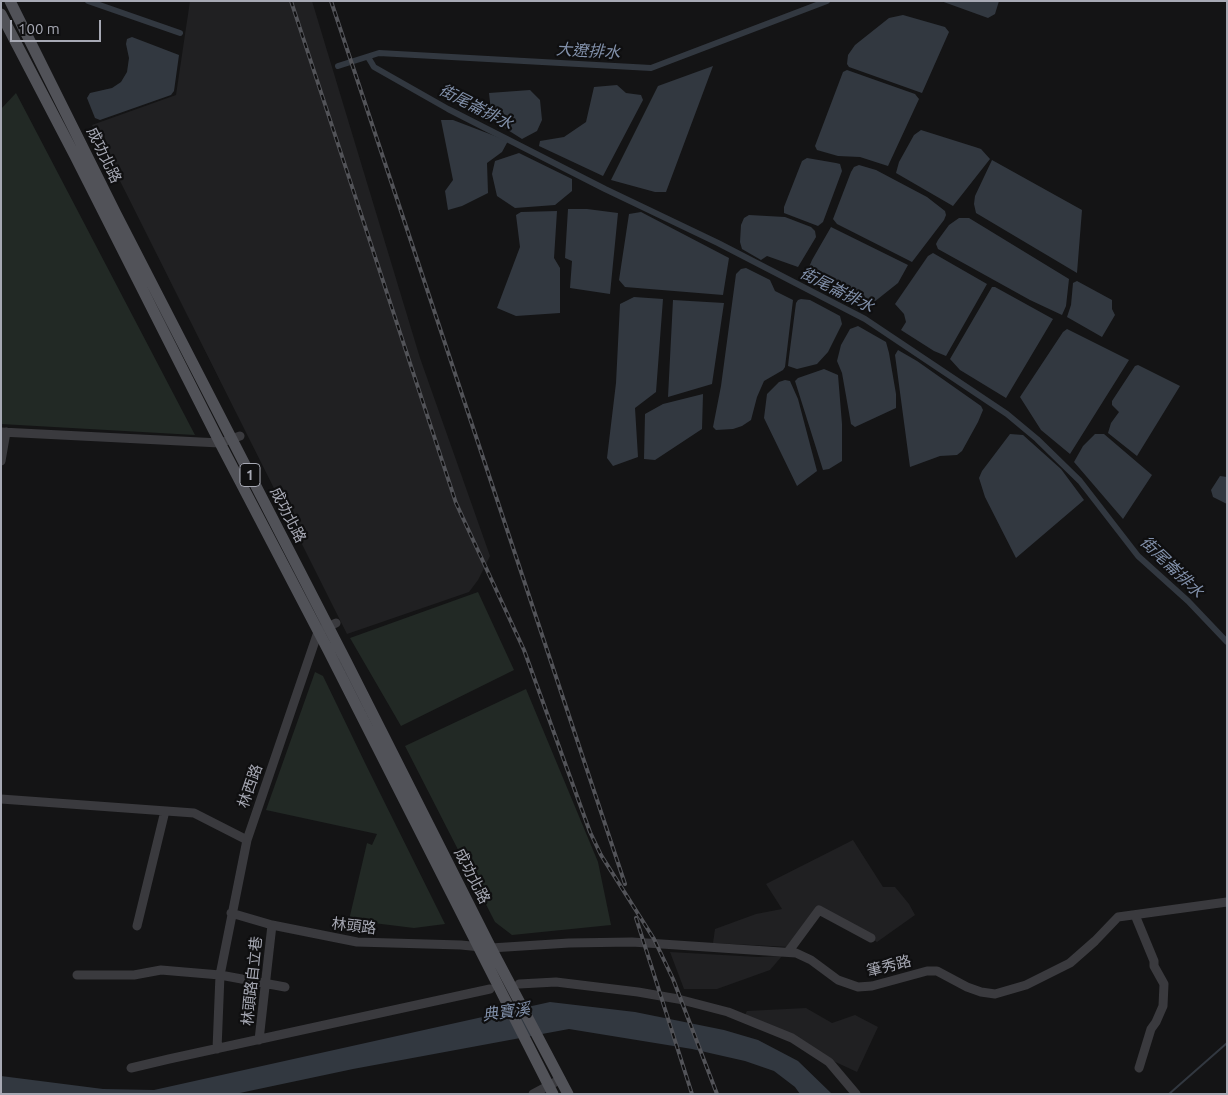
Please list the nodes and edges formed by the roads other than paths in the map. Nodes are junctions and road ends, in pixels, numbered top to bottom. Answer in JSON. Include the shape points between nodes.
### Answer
{"nodes":[{"id":1,"x":10,"y":1,"type":"edge"},
{"id":2,"x":1,"y":14,"type":"edge"},
{"id":3,"x":4,"y":432,"type":"edge"},
{"id":4,"x":236,"y":438,"type":"junction"},
{"id":5,"x":220,"y":443,"type":"junction"},
{"id":6,"x":1,"y":461,"type":"edge"},
{"id":7,"x":327,"y":627,"type":"junction"},
{"id":8,"x":1,"y":798,"type":"edge"},
{"id":9,"x":165,"y":811,"type":"junction"},
{"id":10,"x":247,"y":840,"type":"junction"},
{"id":11,"x":1227,"y":902,"type":"edge"},
{"id":12,"x":231,"y":913,"type":"junction"},
{"id":13,"x":1135,"y":914,"type":"junction"},
{"id":14,"x":272,"y":925,"type":"junction"},
{"id":15,"x":137,"y":926,"type":"dead end"},
{"id":16,"x":871,"y":938,"type":"dead end"},
{"id":17,"x":477,"y":946,"type":"junction"},
{"id":18,"x":491,"y":948,"type":"junction"},
{"id":19,"x":788,"y":952,"type":"junction"},
{"id":20,"x":220,"y":974,"type":"junction"},
{"id":21,"x":77,"y":976,"type":"dead end"},
{"id":22,"x":266,"y":984,"type":"junction"},
{"id":23,"x":284,"y":986,"type":"dead end"},
{"id":24,"x":516,"y":986,"type":"junction"},
{"id":25,"x":490,"y":989,"type":"dead end"},
{"id":26,"x":259,"y":1040,"type":"junction"},
{"id":27,"x":217,"y":1049,"type":"junction"},
{"id":28,"x":131,"y":1068,"type":"dead end"},
{"id":29,"x":1139,"y":1068,"type":"dead end"},
{"id":30,"x":561,"y":1080,"type":"junction"},
{"id":31,"x":551,"y":1090,"type":"edge"},
{"id":32,"x":533,"y":1094,"type":"edge"},
{"id":33,"x":568,"y":1094,"type":"edge"},
{"id":34,"x":856,"y":1094,"type":"edge"}],
"edges":[{"from":1,"to":4,"type":"main road","name":"成功北路","number":"1"},
{"from":2,"to":5,"type":"main road","name":"成功北路","number":"1"},
{"from":3,"to":5,"type":"street"},
{"from":3,"to":6,"type":"street"},
{"from":4,"to":5,"type":"street"},
{"from":4,"to":7,"type":"main road","name":"成功北路","number":"1"},
{"from":5,"to":7,"type":"main road","name":"成功北路","number":"1"},
{"from":7,"to":10,"type":"street","name":"林西路"},
{"from":7,"to":17,"type":"main road","name":"成功北路","number":"1"},
{"from":7,"to":18,"type":"main road","name":"成功北路","number":"1"},
{"from":8,"to":9,"type":"street"},
{"from":9,"to":10,"type":"street","via":[[194,813]]},
{"from":9,"to":15,"type":"street"},
{"from":10,"to":12,"type":"street","name":"林西路"},
{"from":11,"to":13,"type":"street","name":"筆秀路"},
{"from":12,"to":14,"type":"street","name":"林頭路"},
{"from":12,"to":20,"type":"street","name":"林西路"},
{"from":13,"to":19,"type":"street","name":"筆秀路","via":[[1118,917],[1070,963],[1026,985],[995,994],[967,987],[937,971],[858,987],[838,980],[811,960]]},
{"from":13,"to":29,"type":"street","via":[[1164,984],[1163,1006],[1151,1029]]},
{"from":14,"to":17,"type":"street","name":"林頭路","via":[[357,942]]},
{"from":14,"to":22,"type":"street","name":"林頭路自立巷"},
{"from":16,"to":19,"type":"street","via":[[819,910]]},
{"from":17,"to":18,"type":"street","name":"筆秀路"},
{"from":17,"to":31,"type":"main road","name":"成功北路","number":"1"},
{"from":18,"to":19,"type":"street","name":"筆秀路","via":[[632,942]]},
{"from":18,"to":24,"type":"main road","name":"成功北路","number":"1"},
{"from":20,"to":21,"type":"street","via":[[161,970],[134,975]]},
{"from":20,"to":22,"type":"street"},
{"from":20,"to":27,"type":"street","name":"林西路"},
{"from":22,"to":23,"type":"street"},
{"from":22,"to":26,"type":"street","name":"林頭路自立巷"},
{"from":24,"to":30,"type":"main road","number":"1"},
{"from":24,"to":34,"type":"street","via":[[556,982],[638,992],[728,1012],[792,1038],[829,1062]]},
{"from":25,"to":26,"type":"street"},
{"from":26,"to":27,"type":"street"},
{"from":27,"to":28,"type":"street"},
{"from":30,"to":31,"type":"street"},
{"from":30,"to":33,"type":"main road","number":"1"},
{"from":31,"to":32,"type":"street"}]}
